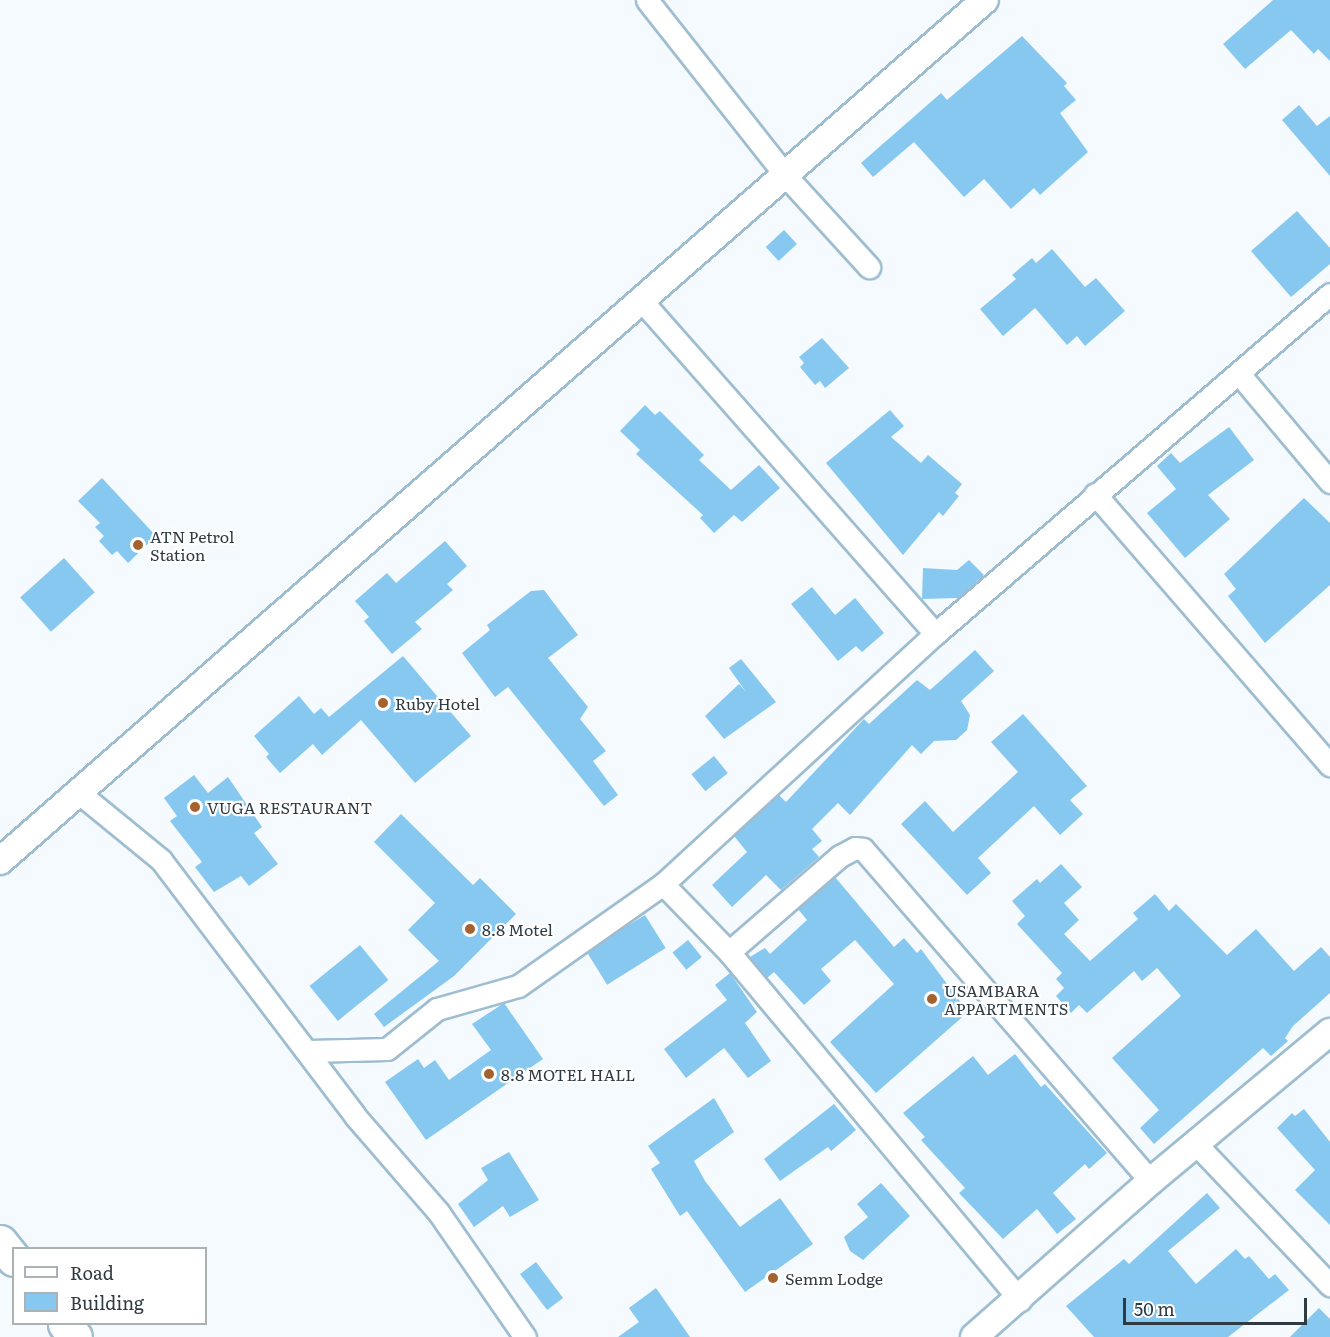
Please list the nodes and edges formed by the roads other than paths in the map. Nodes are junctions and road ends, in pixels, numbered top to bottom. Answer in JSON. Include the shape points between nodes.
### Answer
{"nodes":[{"id":1,"x":647,"y":0,"type":"edge"},
{"id":2,"x":985,"y":0,"type":"edge"},
{"id":3,"x":785,"y":175,"type":"junction"},
{"id":4,"x":868,"y":267,"type":"dead end"},
{"id":5,"x":1330,"y":294,"type":"edge"},
{"id":6,"x":641,"y":300,"type":"junction"},
{"id":7,"x":1240,"y":375,"type":"junction"},
{"id":8,"x":1330,"y":482,"type":"edge"},
{"id":9,"x":1095,"y":494,"type":"junction"},
{"id":10,"x":935,"y":634,"type":"junction"},
{"id":11,"x":1330,"y":765,"type":"edge"},
{"id":12,"x":78,"y":792,"type":"junction"},
{"id":13,"x":0,"y":861,"type":"edge"},
{"id":14,"x":663,"y":884,"type":"junction"},
{"id":15,"x":729,"y":952,"type":"junction"},
{"id":16,"x":1330,"y":1032,"type":"edge"},
{"id":17,"x":309,"y":1051,"type":"junction"},
{"id":18,"x":1196,"y":1144,"type":"junction"},
{"id":19,"x":1150,"y":1180,"type":"junction"},
{"id":20,"x":0,"y":1242,"type":"edge"},
{"id":21,"x":12,"y":1257,"type":"edge"},
{"id":22,"x":1330,"y":1286,"type":"edge"},
{"id":23,"x":1020,"y":1300,"type":"junction"},
{"id":24,"x":525,"y":1337,"type":"edge"},
{"id":25,"x":974,"y":1337,"type":"edge"}],
"edges":[{"from":1,"to":3,"type":"street"},
{"from":2,"to":3,"type":"street"},
{"from":3,"to":4,"type":"street"},
{"from":3,"to":6,"type":"street"},
{"from":5,"to":7,"type":"street"},
{"from":6,"to":10,"type":"street"},
{"from":6,"to":12,"type":"street"},
{"from":7,"to":8,"type":"street"},
{"from":7,"to":9,"type":"street"},
{"from":9,"to":10,"type":"street"},
{"from":9,"to":11,"type":"street"},
{"from":10,"to":14,"type":"street"},
{"from":12,"to":13,"type":"street"},
{"from":12,"to":17,"type":"street","via":[[161,860]]},
{"from":14,"to":15,"type":"street"},
{"from":14,"to":17,"type":"street","via":[[519,986],[436,1009],[387,1049]]},
{"from":15,"to":19,"type":"street","via":[[840,856],[855,848],[863,849]]},
{"from":15,"to":23,"type":"street"},
{"from":16,"to":18,"type":"street"},
{"from":17,"to":24,"type":"street","via":[[355,1116],[439,1213]]},
{"from":18,"to":19,"type":"street"},
{"from":18,"to":22,"type":"street"},
{"from":19,"to":23,"type":"street"},
{"from":20,"to":21,"type":"highway"},
{"from":23,"to":25,"type":"street"}]}
